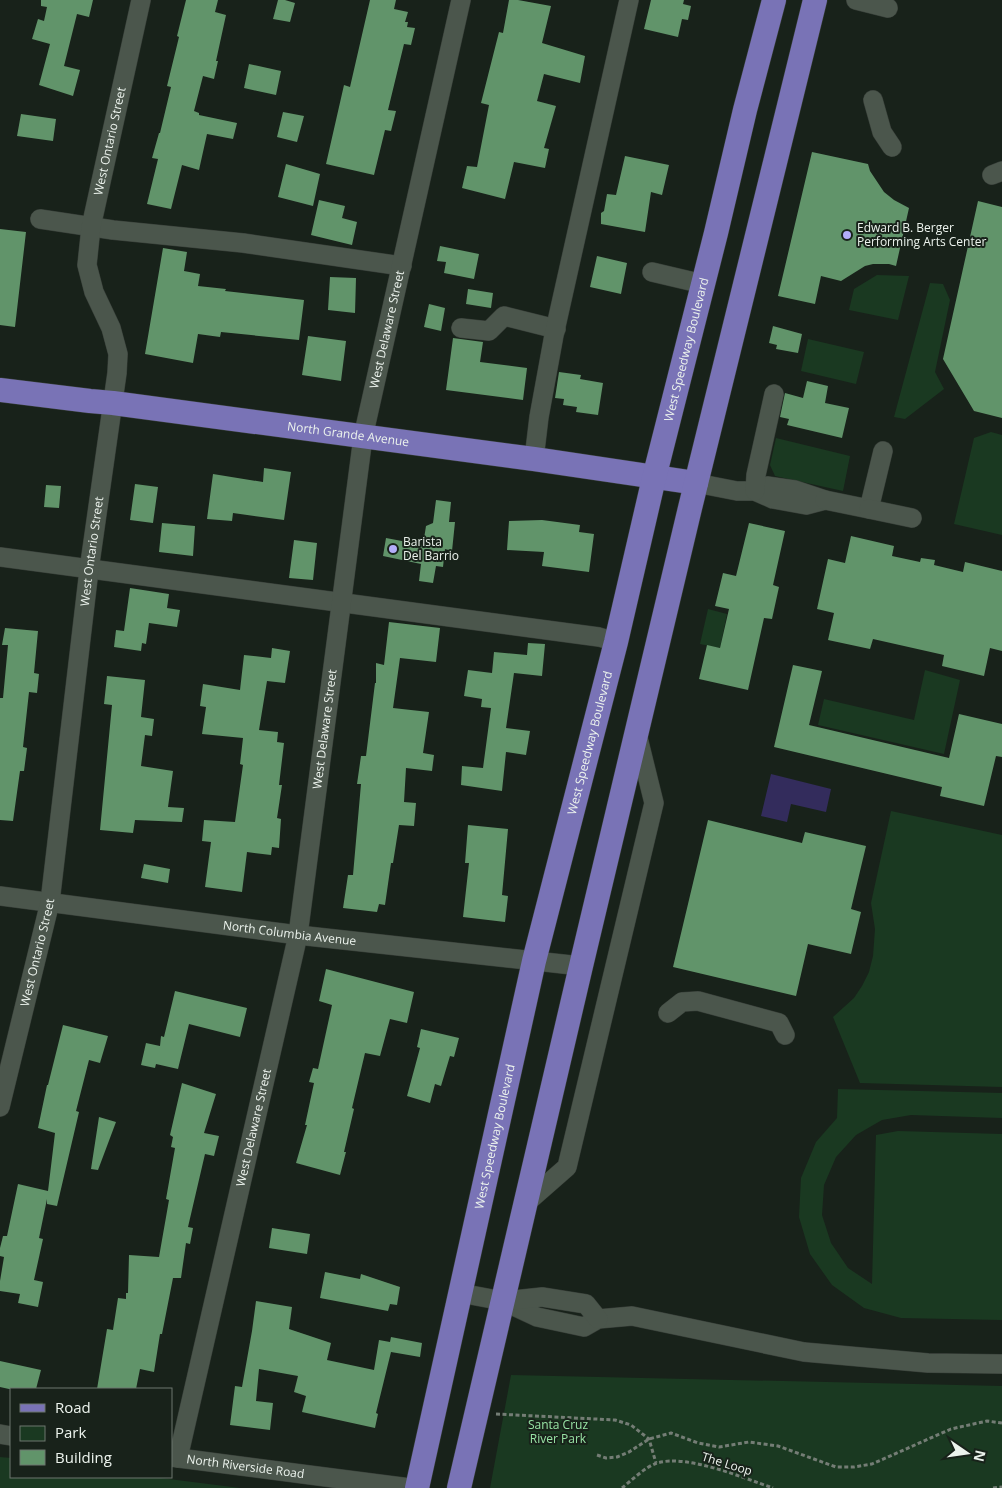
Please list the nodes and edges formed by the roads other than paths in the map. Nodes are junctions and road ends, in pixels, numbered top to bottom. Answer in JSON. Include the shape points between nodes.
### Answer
{"nodes":[{"id":1,"x":141,"y":0,"type":"edge"},
{"id":2,"x":461,"y":0,"type":"edge"},
{"id":3,"x":629,"y":0,"type":"edge"},
{"id":4,"x":774,"y":0,"type":"edge"},
{"id":5,"x":815,"y":0,"type":"edge"},
{"id":6,"x":856,"y":0,"type":"edge"},
{"id":7,"x":888,"y":8,"type":"dead end"},
{"id":8,"x":873,"y":100,"type":"dead end"},
{"id":9,"x":892,"y":147,"type":"dead end"},
{"id":10,"x":40,"y":219,"type":"dead end"},
{"id":11,"x":91,"y":227,"type":"junction"},
{"id":12,"x":402,"y":266,"type":"junction"},
{"id":13,"x":652,"y":272,"type":"dead end"},
{"id":14,"x":703,"y":284,"type":"junction"},
{"id":15,"x":461,"y":328,"type":"dead end"},
{"id":16,"x":556,"y":329,"type":"junction"},
{"id":17,"x":0,"y":390,"type":"edge"},
{"id":18,"x":774,"y":394,"type":"dead end"},
{"id":19,"x":113,"y":403,"type":"junction"},
{"id":20,"x":363,"y":437,"type":"junction"},
{"id":21,"x":883,"y":451,"type":"dead end"},
{"id":22,"x":534,"y":459,"type":"junction"},
{"id":23,"x":654,"y":478,"type":"junction"},
{"id":24,"x":696,"y":484,"type":"junction"},
{"id":25,"x":754,"y":491,"type":"junction"},
{"id":26,"x":870,"y":509,"type":"junction"},
{"id":27,"x":912,"y":518,"type":"dead end"},
{"id":28,"x":0,"y":557,"type":"edge"},
{"id":29,"x":90,"y":570,"type":"junction"},
{"id":30,"x":342,"y":604,"type":"junction"},
{"id":31,"x":616,"y":642,"type":"junction"},
{"id":32,"x":637,"y":734,"type":"junction"},
{"id":33,"x":0,"y":896,"type":"edge"},
{"id":34,"x":50,"y":902,"type":"junction"},
{"id":35,"x":298,"y":935,"type":"junction"},
{"id":36,"x":534,"y":961,"type":"junction"},
{"id":37,"x":581,"y":966,"type":"junction"},
{"id":38,"x":668,"y":1012,"type":"dead end"},
{"id":39,"x":785,"y":1034,"type":"dead end"},
{"id":40,"x":0,"y":1107,"type":"edge"},
{"id":41,"x":526,"y":1203,"type":"junction"},
{"id":42,"x":460,"y":1294,"type":"junction"},
{"id":43,"x":503,"y":1301,"type":"junction"},
{"id":44,"x":1002,"y":1364,"type":"edge"},
{"id":45,"x":175,"y":1457,"type":"edge"},
{"id":46,"x":410,"y":1488,"type":"edge"},
{"id":47,"x":417,"y":1488,"type":"edge"},
{"id":48,"x":459,"y":1488,"type":"edge"}],
"edges":[{"from":1,"to":11,"type":"street","name":"West Ontario Street"},
{"from":2,"to":12,"type":"street","name":"West Delaware Street"},
{"from":3,"to":16,"type":"street"},
{"from":4,"to":14,"type":"main road","name":"West Speedway Boulevard"},
{"from":5,"to":24,"type":"main road"},
{"from":6,"to":7,"type":"street"},
{"from":8,"to":9,"type":"street","via":[[882,132]]},
{"from":10,"to":11,"type":"street"},
{"from":11,"to":12,"type":"street","via":[[243,243]]},
{"from":11,"to":19,"type":"street","name":"West Ontario Street","via":[[86,265],[118,354]]},
{"from":12,"to":20,"type":"street","name":"West Delaware Street"},
{"from":13,"to":14,"type":"street"},
{"from":14,"to":23,"type":"main road","name":"West Speedway Boulevard"},
{"from":15,"to":16,"type":"street","via":[[489,331],[504,316]]},
{"from":16,"to":22,"type":"street"},
{"from":17,"to":19,"type":"main road","name":"North Grande Avenue"},
{"from":18,"to":25,"type":"street"},
{"from":19,"to":20,"type":"main road","name":"North Grande Avenue"},
{"from":19,"to":29,"type":"street","name":"West Ontario Street"},
{"from":20,"to":22,"type":"main road","name":"North Grande Avenue"},
{"from":20,"to":30,"type":"street","name":"West Delaware Street"},
{"from":21,"to":26,"type":"street"},
{"from":22,"to":23,"type":"main road","name":"North Grande Avenue"},
{"from":23,"to":24,"type":"main road","name":"North Grande Avenue"},
{"from":23,"to":31,"type":"main road","name":"West Speedway Boulevard"},
{"from":24,"to":25,"type":"street"},
{"from":24,"to":32,"type":"main road"},
{"from":25,"to":26,"type":"street","via":[[773,499],[806,505],[825,500]]},
{"from":26,"to":27,"type":"street"},
{"from":28,"to":29,"type":"street"},
{"from":29,"to":30,"type":"street"},
{"from":29,"to":34,"type":"street","name":"West Ontario Street"},
{"from":30,"to":31,"type":"street","via":[[599,637]]},
{"from":30,"to":35,"type":"street","name":"West Delaware Street"},
{"from":31,"to":36,"type":"main road","name":"West Speedway Boulevard"},
{"from":32,"to":37,"type":"main road"},
{"from":32,"to":41,"type":"street","via":[[654,803],[652,813],[567,1166]]},
{"from":33,"to":34,"type":"street","name":"North Columbia Avenue"},
{"from":34,"to":35,"type":"street","name":"North Columbia Avenue"},
{"from":34,"to":40,"type":"street","name":"West Ontario Street"},
{"from":35,"to":36,"type":"street","name":"North Columbia Avenue"},
{"from":35,"to":45,"type":"street","name":"West Delaware Street"},
{"from":36,"to":37,"type":"street","name":"North Columbia Avenue"},
{"from":36,"to":42,"type":"main road","name":"West Speedway Boulevard"},
{"from":37,"to":41,"type":"main road"},
{"from":38,"to":39,"type":"street","via":[[682,1002],[698,1001],[779,1023]]},
{"from":41,"to":43,"type":"main road"},
{"from":42,"to":43,"type":"street"},
{"from":42,"to":47,"type":"main road","name":"West Speedway Boulevard"},
{"from":43,"to":44,"type":"street","via":[[542,1297],[586,1304],[598,1319],[632,1316],[804,1352],[928,1363]]},
{"from":43,"to":48,"type":"main road"},
{"from":45,"to":46,"type":"street","name":"North Riverside Road"}]}
